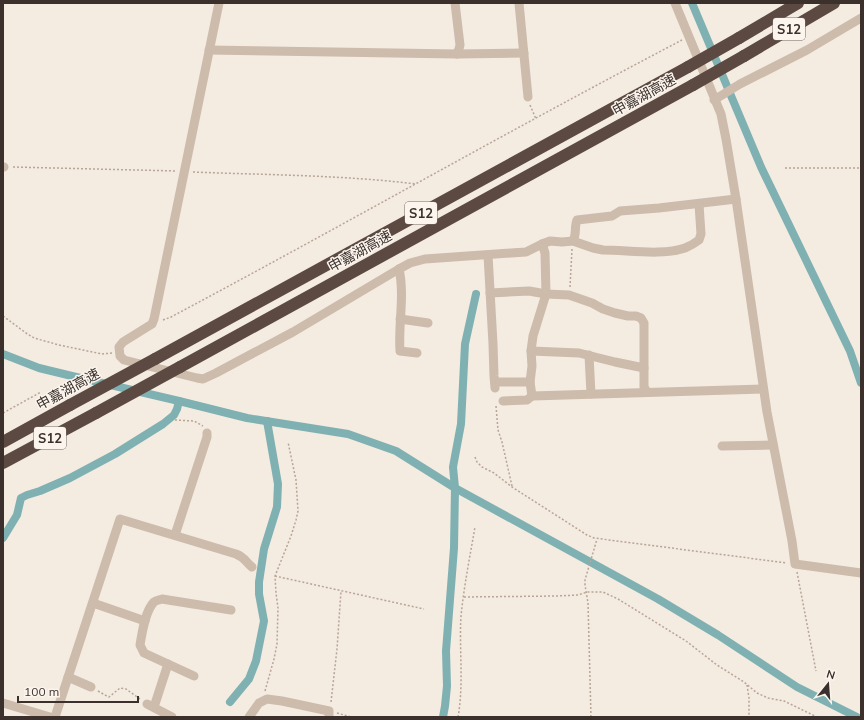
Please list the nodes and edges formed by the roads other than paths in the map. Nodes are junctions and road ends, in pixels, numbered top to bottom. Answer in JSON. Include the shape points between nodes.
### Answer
{"nodes":[{"id":1,"x":219,"y":3,"type":"edge"},
{"id":2,"x":455,"y":3,"type":"edge"},
{"id":3,"x":519,"y":3,"type":"edge"},
{"id":4,"x":674,"y":3,"type":"edge"},
{"id":5,"x":798,"y":3,"type":"edge"},
{"id":6,"x":834,"y":3,"type":"edge"},
{"id":7,"x":861,"y":18,"type":"edge"},
{"id":8,"x":209,"y":50,"type":"junction"},
{"id":9,"x":524,"y":53,"type":"junction"},
{"id":10,"x":457,"y":54,"type":"junction"},
{"id":11,"x":528,"y":97,"type":"road end"},
{"id":12,"x":717,"y":98,"type":"junction"},
{"id":13,"x":736,"y":199,"type":"junction"},
{"id":14,"x":700,"y":204,"type":"junction"},
{"id":15,"x":573,"y":241,"type":"junction"},
{"id":16,"x":542,"y":244,"type":"junction"},
{"id":17,"x":488,"y":255,"type":"junction"},
{"id":18,"x":399,"y":269,"type":"junction"},
{"id":19,"x":490,"y":292,"type":"junction"},
{"id":20,"x":546,"y":294,"type":"junction"},
{"id":21,"x":400,"y":319,"type":"junction"},
{"id":22,"x":428,"y":324,"type":"dead end"},
{"id":23,"x":532,"y":351,"type":"junction"},
{"id":24,"x":417,"y":353,"type":"dead end"},
{"id":25,"x":589,"y":355,"type":"junction"},
{"id":26,"x":644,"y":368,"type":"junction"},
{"id":27,"x":530,"y":382,"type":"junction"},
{"id":28,"x":763,"y":389,"type":"junction"},
{"id":29,"x":647,"y":392,"type":"junction"},
{"id":30,"x":591,"y":394,"type":"junction"},
{"id":31,"x":532,"y":396,"type":"junction"},
{"id":32,"x":503,"y":401,"type":"dead end"},
{"id":33,"x":207,"y":433,"type":"road end"},
{"id":34,"x":3,"y":442,"type":"edge"},
{"id":35,"x":773,"y":445,"type":"junction"},
{"id":36,"x":722,"y":446,"type":"dead end"},
{"id":37,"x":3,"y":463,"type":"edge"},
{"id":38,"x":175,"y":535,"type":"junction"},
{"id":39,"x":252,"y":567,"type":"dead end"},
{"id":40,"x":861,"y":573,"type":"edge"},
{"id":41,"x":93,"y":603,"type":"junction"},
{"id":42,"x":231,"y":610,"type":"dead end"},
{"id":43,"x":145,"y":621,"type":"junction"},
{"id":44,"x":168,"y":664,"type":"junction"},
{"id":45,"x":194,"y":676,"type":"dead end"},
{"id":46,"x":68,"y":677,"type":"junction"},
{"id":47,"x":91,"y":687,"type":"road end"},
{"id":48,"x":3,"y":703,"type":"edge"},
{"id":49,"x":329,"y":714,"type":"edge"},
{"id":50,"x":50,"y":717,"type":"edge"},
{"id":51,"x":55,"y":717,"type":"edge"},
{"id":52,"x":172,"y":717,"type":"edge"},
{"id":53,"x":249,"y":717,"type":"edge"}],
"edges":[{"from":1,"to":8,"type":"street"},
{"from":2,"to":10,"type":"street","via":[[460,45]]},
{"from":3,"to":9,"type":"street"},
{"from":4,"to":12,"type":"street"},
{"from":5,"to":34,"type":"highway","name":"申嘉湖高速","number":"S12","bridge":true,"via":[[688,67]]},
{"from":6,"to":37,"type":"highway","name":"申嘉湖高速","number":"S12","bridge":true,"via":[[693,85]]},
{"from":7,"to":12,"type":"street"},
{"from":8,"to":10,"type":"street"},
{"from":8,"to":18,"type":"street","via":[[154,319],[152,324],[123,342],[119,347],[120,356],[124,360],[203,379],[293,332]]},
{"from":9,"to":10,"type":"street"},
{"from":9,"to":11,"type":"street"},
{"from":12,"to":13,"type":"street"},
{"from":13,"to":14,"type":"street"},
{"from":13,"to":28,"type":"street"},
{"from":14,"to":15,"type":"street","via":[[620,211],[612,216],[577,220],[576,236]]},
{"from":14,"to":15,"type":"street","via":[[701,234],[699,240],[686,247],[664,252],[603,250]]},
{"from":15,"to":16,"type":"street","via":[[550,241]]},
{"from":16,"to":17,"type":"street","via":[[526,252]]},
{"from":16,"to":20,"type":"street","via":[[545,253]]},
{"from":17,"to":18,"type":"street","via":[[425,259]]},
{"from":17,"to":19,"type":"street"},
{"from":18,"to":21,"type":"street","via":[[402,293]]},
{"from":19,"to":20,"type":"street","via":[[529,291]]},
{"from":19,"to":27,"type":"street","via":[[495,385]]},
{"from":20,"to":23,"type":"street","via":[[533,336]]},
{"from":20,"to":26,"type":"street","via":[[569,295],[615,313],[641,318],[644,323]]},
{"from":21,"to":22,"type":"street"},
{"from":21,"to":24,"type":"street","via":[[400,352]]},
{"from":23,"to":25,"type":"street"},
{"from":23,"to":27,"type":"street"},
{"from":25,"to":26,"type":"street"},
{"from":25,"to":30,"type":"street"},
{"from":26,"to":29,"type":"street","via":[[644,387]]},
{"from":27,"to":31,"type":"street"},
{"from":28,"to":29,"type":"street"},
{"from":28,"to":35,"type":"street"},
{"from":29,"to":30,"type":"street"},
{"from":30,"to":31,"type":"street"},
{"from":31,"to":32,"type":"street","via":[[527,400]]},
{"from":33,"to":38,"type":"street"},
{"from":35,"to":36,"type":"street"},
{"from":35,"to":40,"type":"street","via":[[795,564]]},
{"from":38,"to":39,"type":"street","via":[[242,556]]},
{"from":38,"to":41,"type":"street","via":[[120,519]]},
{"from":41,"to":43,"type":"street"},
{"from":41,"to":46,"type":"street"},
{"from":42,"to":43,"type":"street","via":[[162,598],[154,601]]},
{"from":43,"to":44,"type":"street","via":[[140,645],[144,653]]},
{"from":44,"to":45,"type":"street"},
{"from":44,"to":52,"type":"street","via":[[150,706]]},
{"from":46,"to":47,"type":"street"},
{"from":46,"to":51,"type":"street"},
{"from":48,"to":50,"type":"street"},
{"from":49,"to":53,"type":"street","via":[[267,699],[259,703]]}]}
